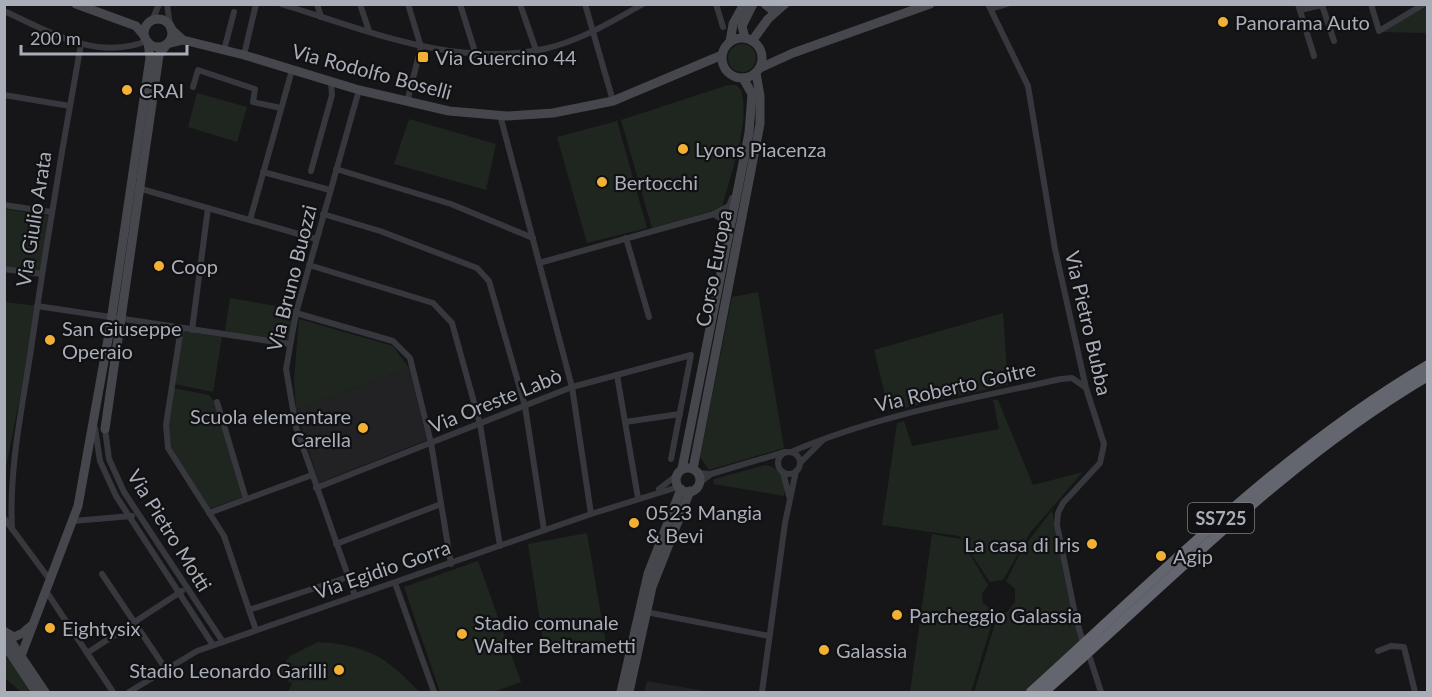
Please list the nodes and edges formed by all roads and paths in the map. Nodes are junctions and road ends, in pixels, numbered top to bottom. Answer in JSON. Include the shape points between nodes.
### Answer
{"nodes":[{"id":1,"x":76,"y":4,"type":"edge"},
{"id":2,"x":159,"y":4,"type":"edge"},
{"id":3,"x":167,"y":4,"type":"edge"},
{"id":4,"x":256,"y":4,"type":"edge"},
{"id":5,"x":281,"y":4,"type":"edge"},
{"id":6,"x":317,"y":4,"type":"edge"},
{"id":7,"x":360,"y":4,"type":"edge"},
{"id":8,"x":408,"y":4,"type":"edge"},
{"id":9,"x":460,"y":4,"type":"edge"},
{"id":10,"x":520,"y":4,"type":"edge"},
{"id":11,"x":585,"y":4,"type":"edge"},
{"id":12,"x":716,"y":4,"type":"edge"},
{"id":13,"x":744,"y":4,"type":"edge"},
{"id":14,"x":753,"y":4,"type":"edge"},
{"id":15,"x":765,"y":4,"type":"edge"},
{"id":16,"x":930,"y":4,"type":"edge"},
{"id":17,"x":1007,"y":4,"type":"edge"},
{"id":18,"x":1371,"y":4,"type":"edge"},
{"id":19,"x":1424,"y":4,"type":"edge"},
{"id":20,"x":643,"y":5,"type":"edge"},
{"id":21,"x":783,"y":6,"type":"edge"},
{"id":22,"x":990,"y":7,"type":"edge"},
{"id":23,"x":1299,"y":8,"type":"edge"},
{"id":24,"x":234,"y":12,"type":"dead end"},
{"id":25,"x":5,"y":13,"type":"edge"},
{"id":26,"x":773,"y":15,"type":"junction"},
{"id":27,"x":321,"y":16,"type":"junction"},
{"id":28,"x":151,"y":22,"type":"junction"},
{"id":29,"x":136,"y":26,"type":"junction"},
{"id":30,"x":170,"y":27,"type":"junction"},
{"id":31,"x":723,"y":27,"type":"dead end"},
{"id":32,"x":369,"y":31,"type":"junction"},
{"id":33,"x":593,"y":32,"type":"junction"},
{"id":34,"x":748,"y":39,"type":"junction"},
{"id":35,"x":183,"y":40,"type":"junction"},
{"id":36,"x":147,"y":41,"type":"junction"},
{"id":37,"x":1334,"y":41,"type":"dead end"},
{"id":38,"x":730,"y":42,"type":"junction"},
{"id":39,"x":81,"y":44,"type":"junction"},
{"id":40,"x":166,"y":44,"type":"junction"},
{"id":41,"x":421,"y":47,"type":"junction"},
{"id":42,"x":224,"y":50,"type":"junction"},
{"id":43,"x":536,"y":50,"type":"junction"},
{"id":44,"x":761,"y":52,"type":"junction"},
{"id":45,"x":793,"y":53,"type":"junction"},
{"id":46,"x":244,"y":55,"type":"junction"},
{"id":47,"x":476,"y":55,"type":"junction"},
{"id":48,"x":722,"y":55,"type":"junction"},
{"id":49,"x":1314,"y":56,"type":"dead end"},
{"id":50,"x":690,"y":69,"type":"junction"},
{"id":51,"x":725,"y":69,"type":"junction"},
{"id":52,"x":292,"y":70,"type":"junction"},
{"id":53,"x":758,"y":71,"type":"junction"},
{"id":54,"x":743,"y":78,"type":"junction"},
{"id":55,"x":331,"y":82,"type":"junction"},
{"id":56,"x":193,"y":87,"type":"dead end"},
{"id":57,"x":359,"y":90,"type":"junction"},
{"id":58,"x":4,"y":95,"type":"edge"},
{"id":59,"x":613,"y":101,"type":"junction"},
{"id":60,"x":407,"y":102,"type":"junction"},
{"id":61,"x":69,"y":106,"type":"junction"},
{"id":62,"x":281,"y":108,"type":"junction"},
{"id":63,"x":500,"y":115,"type":"junction"},
{"id":64,"x":144,"y":129,"type":"junction"},
{"id":65,"x":336,"y":169,"type":"junction"},
{"id":66,"x":311,"y":171,"type":"dead end"},
{"id":67,"x":263,"y":172,"type":"junction"},
{"id":68,"x":741,"y":177,"type":"junction"},
{"id":69,"x":135,"y":187,"type":"junction"},
{"id":70,"x":330,"y":190,"type":"junction"},
{"id":71,"x":4,"y":205,"type":"edge"},
{"id":72,"x":208,"y":208,"type":"junction"},
{"id":73,"x":51,"y":212,"type":"junction"},
{"id":74,"x":323,"y":214,"type":"junction"},
{"id":75,"x":714,"y":214,"type":"junction"},
{"id":76,"x":250,"y":220,"type":"junction"},
{"id":77,"x":533,"y":238,"type":"junction"},
{"id":78,"x":626,"y":238,"type":"junction"},
{"id":79,"x":316,"y":239,"type":"junction"},
{"id":80,"x":539,"y":263,"type":"junction"},
{"id":81,"x":309,"y":265,"type":"junction"},
{"id":82,"x":723,"y":265,"type":"junction"},
{"id":83,"x":4,"y":269,"type":"edge"},
{"id":84,"x":41,"y":274,"type":"junction"},
{"id":85,"x":37,"y":306,"type":"junction"},
{"id":86,"x":296,"y":313,"type":"junction"},
{"id":87,"x":649,"y":317,"type":"dead end"},
{"id":88,"x":116,"y":318,"type":"junction"},
{"id":89,"x":181,"y":328,"type":"junction"},
{"id":90,"x":192,"y":330,"type":"junction"},
{"id":91,"x":290,"y":344,"type":"junction"},
{"id":92,"x":1428,"y":366,"type":"edge"},
{"id":93,"x":617,"y":375,"type":"junction"},
{"id":94,"x":1428,"y":376,"type":"edge"},
{"id":95,"x":572,"y":387,"type":"junction"},
{"id":96,"x":1086,"y":388,"type":"junction"},
{"id":97,"x":217,"y":402,"type":"dead end"},
{"id":98,"x":525,"y":406,"type":"junction"},
{"id":99,"x":680,"y":414,"type":"junction"},
{"id":100,"x":95,"y":415,"type":"junction"},
{"id":101,"x":625,"y":422,"type":"junction"},
{"id":102,"x":480,"y":424,"type":"junction"},
{"id":103,"x":105,"y":429,"type":"joint"},
{"id":104,"x":830,"y":436,"type":"junction"},
{"id":105,"x":431,"y":443,"type":"junction"},
{"id":106,"x":788,"y":452,"type":"junction"},
{"id":107,"x":671,"y":459,"type":"dead end"},
{"id":108,"x":753,"y":462,"type":"junction"},
{"id":109,"x":800,"y":463,"type":"junction"},
{"id":110,"x":778,"y":464,"type":"junction"},
{"id":111,"x":13,"y":471,"type":"junction"},
{"id":112,"x":783,"y":471,"type":"junction"},
{"id":113,"x":796,"y":471,"type":"junction"},
{"id":114,"x":680,"y":472,"type":"junction"},
{"id":115,"x":312,"y":475,"type":"junction"},
{"id":116,"x":697,"y":475,"type":"junction"},
{"id":117,"x":4,"y":479,"type":"edge"},
{"id":118,"x":316,"y":488,"type":"junction"},
{"id":119,"x":683,"y":489,"type":"junction"},
{"id":120,"x":653,"y":493,"type":"junction"},
{"id":121,"x":638,"y":498,"type":"junction"},
{"id":122,"x":246,"y":499,"type":"junction"},
{"id":123,"x":789,"y":503,"type":"junction"},
{"id":124,"x":441,"y":504,"type":"junction"},
{"id":125,"x":209,"y":513,"type":"junction"},
{"id":126,"x":591,"y":514,"type":"junction"},
{"id":127,"x":138,"y":515,"type":"junction"},
{"id":128,"x":129,"y":517,"type":"junction"},
{"id":129,"x":4,"y":518,"type":"edge"},
{"id":130,"x":73,"y":521,"type":"junction"},
{"id":131,"x":12,"y":529,"type":"junction"},
{"id":132,"x":544,"y":530,"type":"junction"},
{"id":133,"x":336,"y":544,"type":"junction"},
{"id":134,"x":500,"y":546,"type":"junction"},
{"id":135,"x":450,"y":564,"type":"junction"},
{"id":136,"x":102,"y":574,"type":"dead end"},
{"id":137,"x":348,"y":577,"type":"junction"},
{"id":138,"x":50,"y":580,"type":"junction"},
{"id":139,"x":395,"y":583,"type":"junction"},
{"id":140,"x":187,"y":588,"type":"junction"},
{"id":141,"x":46,"y":591,"type":"junction"},
{"id":142,"x":180,"y":592,"type":"junction"},
{"id":143,"x":355,"y":596,"type":"junction"},
{"id":144,"x":249,"y":610,"type":"junction"},
{"id":145,"x":646,"y":612,"type":"junction"},
{"id":146,"x":135,"y":622,"type":"junction"},
{"id":147,"x":33,"y":624,"type":"junction"},
{"id":148,"x":256,"y":630,"type":"junction"},
{"id":149,"x":4,"y":631,"type":"edge"},
{"id":150,"x":769,"y":636,"type":"junction"},
{"id":151,"x":1083,"y":639,"type":"dead end"},
{"id":152,"x":223,"y":642,"type":"junction"},
{"id":153,"x":4,"y":644,"type":"edge"},
{"id":154,"x":213,"y":645,"type":"junction"},
{"id":155,"x":1378,"y":651,"type":"dead end"},
{"id":156,"x":87,"y":653,"type":"junction"},
{"id":157,"x":1090,"y":658,"type":"dead end"},
{"id":158,"x":19,"y":660,"type":"junction"},
{"id":159,"x":165,"y":668,"type":"junction"},
{"id":160,"x":36,"y":693,"type":"edge"},
{"id":161,"x":45,"y":693,"type":"edge"},
{"id":162,"x":113,"y":693,"type":"edge"},
{"id":163,"x":129,"y":693,"type":"edge"},
{"id":164,"x":434,"y":693,"type":"edge"},
{"id":165,"x":621,"y":693,"type":"edge"},
{"id":166,"x":629,"y":693,"type":"edge"},
{"id":167,"x":762,"y":693,"type":"edge"},
{"id":168,"x":1031,"y":693,"type":"edge"},
{"id":169,"x":1044,"y":693,"type":"edge"},
{"id":170,"x":1101,"y":693,"type":"edge"},
{"id":171,"x":1415,"y":693,"type":"edge"}],
"edges":[{"from":1,"to":29,"type":"main road"},
{"from":2,"to":28,"type":"street"},
{"from":3,"to":30,"type":"street"},
{"from":4,"to":46,"type":"street"},
{"from":5,"to":27,"type":"street"},
{"from":6,"to":27,"type":"street"},
{"from":7,"to":32,"type":"street"},
{"from":8,"to":41,"type":"street"},
{"from":9,"to":47,"type":"street"},
{"from":10,"to":43,"type":"street"},
{"from":11,"to":33,"type":"street"},
{"from":12,"to":31,"type":"street"},
{"from":13,"to":38,"type":"main road","via":[[733,24]]},
{"from":14,"to":34,"type":"main road","via":[[742,26]]},
{"from":15,"to":21,"type":"main road","via":[[771,9]]},
{"from":16,"to":45,"type":"main road"},
{"from":17,"to":22,"type":"street"},
{"from":18,"to":19,"type":"street","via":[[1379,31]]},
{"from":20,"to":33,"type":"street"},
{"from":21,"to":26,"type":"main road"},
{"from":22,"to":96,"type":"street","name":"Via Pietro Bubba","via":[[1028,86],[1047,206]]},
{"from":23,"to":37,"type":"street","via":[[1322,5]]},
{"from":23,"to":49,"type":"street"},
{"from":24,"to":42,"type":"street"},
{"from":25,"to":39,"type":"street"},
{"from":26,"to":34,"type":"main road"},
{"from":26,"to":44,"type":"main road"},
{"from":27,"to":32,"type":"street"},
{"from":28,"to":29,"type":"main road"},
{"from":28,"to":30,"type":"main road","via":[[162,20]]},
{"from":28,"to":36,"type":"main road","via":[[145,31]]},
{"from":29,"to":36,"type":"main road"},
{"from":30,"to":35,"type":"main road","name":"Via Rodolfo Boselli"},
{"from":30,"to":40,"type":"main road","via":[[172,35]]},
{"from":32,"to":41,"type":"street"},
{"from":33,"to":43,"type":"street"},
{"from":33,"to":59,"type":"street"},
{"from":34,"to":38,"type":"main road"},
{"from":34,"to":44,"type":"main road"},
{"from":35,"to":40,"type":"main road","name":"Via Rodolfo Boselli"},
{"from":35,"to":42,"type":"main road","name":"Via Rodolfo Boselli"},
{"from":36,"to":39,"type":"street","via":[[126,47],[93,48]]},
{"from":36,"to":40,"type":"main road","via":[[156,47]]},
{"from":36,"to":64,"type":"main road","via":[[150,55]]},
{"from":38,"to":48,"type":"main road"},
{"from":39,"to":61,"type":"street","name":"Via Giulio Arata"},
{"from":40,"to":64,"type":"main road","via":[[159,55]]},
{"from":41,"to":47,"type":"street"},
{"from":41,"to":60,"type":"street"},
{"from":42,"to":46,"type":"main road","name":"Via Rodolfo Boselli"},
{"from":43,"to":47,"type":"street"},
{"from":44,"to":45,"type":"main road","via":[[776,57]]},
{"from":44,"to":53,"type":"main road"},
{"from":45,"to":53,"type":"main road"},
{"from":46,"to":52,"type":"main road","name":"Via Rodolfo Boselli"},
{"from":48,"to":50,"type":"main road","name":"Via Rodolfo Boselli"},
{"from":48,"to":51,"type":"main road"},
{"from":50,"to":51,"type":"main road","name":"Via Rodolfo Boselli"},
{"from":50,"to":59,"type":"main road","name":"Via Rodolfo Boselli"},
{"from":51,"to":54,"type":"main road","name":"Via Rodolfo Boselli"},
{"from":52,"to":55,"type":"main road","name":"Via Rodolfo Boselli"},
{"from":52,"to":62,"type":"street"},
{"from":53,"to":54,"type":"main road"},
{"from":53,"to":116,"type":"main road","name":"Corso Europa","via":[[760,124]]},
{"from":54,"to":68,"type":"main road","name":"Corso Europa","via":[[751,91],[752,109]]},
{"from":55,"to":57,"type":"main road","name":"Via Rodolfo Boselli"},
{"from":55,"to":66,"type":"street","via":[[332,95]]},
{"from":56,"to":62,"type":"street","via":[[198,70],[255,89],[253,102]]},
{"from":57,"to":60,"type":"main road","name":"Via Rodolfo Boselli"},
{"from":57,"to":65,"type":"street","name":"Via Bruno Buozzi"},
{"from":58,"to":61,"type":"street"},
{"from":59,"to":63,"type":"main road","name":"Via Rodolfo Boselli","via":[[553,113]]},
{"from":60,"to":63,"type":"main road","name":"Via Rodolfo Boselli","via":[[449,111]]},
{"from":61,"to":73,"type":"street","name":"Via Giulio Arata"},
{"from":62,"to":67,"type":"street"},
{"from":63,"to":77,"type":"street"},
{"from":64,"to":69,"type":"main road"},
{"from":65,"to":70,"type":"street","name":"Via Bruno Buozzi"},
{"from":65,"to":77,"type":"street","via":[[451,204]]},
{"from":67,"to":70,"type":"street"},
{"from":67,"to":76,"type":"street"},
{"from":68,"to":75,"type":"street","via":[[735,182],[730,205]]},
{"from":68,"to":82,"type":"main road","name":"Corso Europa"},
{"from":69,"to":72,"type":"street"},
{"from":69,"to":88,"type":"main road"},
{"from":70,"to":74,"type":"street","name":"Via Bruno Buozzi"},
{"from":71,"to":73,"type":"street"},
{"from":72,"to":76,"type":"street"},
{"from":72,"to":90,"type":"street"},
{"from":73,"to":84,"type":"street","name":"Via Giulio Arata"},
{"from":74,"to":79,"type":"street","name":"Via Bruno Buozzi"},
{"from":74,"to":98,"type":"street","via":[[477,268],[489,281]]},
{"from":75,"to":78,"type":"street"},
{"from":75,"to":82,"type":"street","via":[[725,225]]},
{"from":76,"to":79,"type":"street"},
{"from":77,"to":80,"type":"street"},
{"from":78,"to":80,"type":"street"},
{"from":78,"to":87,"type":"street"},
{"from":79,"to":81,"type":"street","name":"Via Bruno Buozzi"},
{"from":80,"to":95,"type":"street"},
{"from":81,"to":86,"type":"street","name":"Via Bruno Buozzi"},
{"from":81,"to":102,"type":"street","via":[[433,303],[452,322]]},
{"from":82,"to":114,"type":"main road","name":"Corso Europa"},
{"from":83,"to":84,"type":"street"},
{"from":84,"to":85,"type":"street","name":"Via Giulio Arata"},
{"from":85,"to":88,"type":"street"},
{"from":85,"to":111,"type":"street","name":"Via Giulio Arata"},
{"from":86,"to":91,"type":"street","name":"Via Bruno Buozzi"},
{"from":86,"to":105,"type":"street","via":[[393,341],[410,358]]},
{"from":88,"to":89,"type":"street"},
{"from":88,"to":100,"type":"main road"},
{"from":88,"to":103,"type":"main road"},
{"from":89,"to":90,"type":"street"},
{"from":89,"to":125,"type":"street","via":[[166,436],[174,459]]},
{"from":90,"to":91,"type":"street"},
{"from":91,"to":115,"type":"street","name":"Via Bruno Buozzi","via":[[286,369],[289,398]]},
{"from":92,"to":168,"type":"highway","number":"SS725","via":[[1383,392],[1288,460]]},
{"from":93,"to":95,"type":"street","name":"Via Oreste Labò"},
{"from":93,"to":99,"type":"street","name":"Via Oreste Labò","via":[[691,356]]},
{"from":93,"to":101,"type":"street"},
{"from":94,"to":169,"type":"highway","number":"SS725","via":[[1389,399],[1296,467]]},
{"from":95,"to":98,"type":"street","name":"Via Oreste Labò"},
{"from":95,"to":126,"type":"street"},
{"from":96,"to":104,"type":"street","name":"Via Roberto Goitre","via":[[1072,378],[1061,379],[923,409]]},
{"from":96,"to":151,"type":"street","name":"Via Pietro Bubba","via":[[1104,444],[1103,455],[1063,503],[1057,525]]},
{"from":97,"to":122,"type":"street"},
{"from":98,"to":102,"type":"street","name":"Via Oreste Labò"},
{"from":98,"to":132,"type":"street"},
{"from":99,"to":101,"type":"street"},
{"from":99,"to":107,"type":"street"},
{"from":100,"to":128,"type":"street","name":"Via Pietro Motti","via":[[100,461]]},
{"from":100,"to":130,"type":"main road"},
{"from":101,"to":121,"type":"street"},
{"from":102,"to":105,"type":"street","name":"Via Oreste Labò"},
{"from":102,"to":134,"type":"street"},
{"from":103,"to":127,"type":"street","name":"Via Pietro Motti","via":[[115,476]]},
{"from":104,"to":106,"type":"street","name":"Via Roberto Goitre"},
{"from":104,"to":109,"type":"street","name":"Via Roberto Goitre"},
{"from":105,"to":118,"type":"street","name":"Via Oreste Labò"},
{"from":105,"to":124,"type":"street"},
{"from":106,"to":108,"type":"street","name":"Via Roberto Goitre"},
{"from":106,"to":109,"type":"street","via":[[797,455]]},
{"from":106,"to":110,"type":"street"},
{"from":108,"to":110,"type":"street","name":"Via Roberto Goitre"},
{"from":108,"to":116,"type":"street","name":"Via Roberto Goitre"},
{"from":109,"to":113,"type":"street"},
{"from":110,"to":112,"type":"street"},
{"from":111,"to":117,"type":"street"},
{"from":111,"to":131,"type":"street","name":"Via Giulio Arata"},
{"from":112,"to":113,"type":"street"},
{"from":112,"to":123,"type":"street"},
{"from":113,"to":123,"type":"street"},
{"from":114,"to":116,"type":"main road"},
{"from":114,"to":119,"type":"main road","name":"Corso Europa"},
{"from":114,"to":120,"type":"street","name":"Via Egidio Gorra"},
{"from":115,"to":118,"type":"street","name":"Via Bruno Buozzi"},
{"from":115,"to":122,"type":"street"},
{"from":116,"to":119,"type":"main road","name":"Corso Europa"},
{"from":118,"to":133,"type":"street","name":"Via Bruno Buozzi"},
{"from":119,"to":120,"type":"street","name":"Via Egidio Gorra"},
{"from":119,"to":145,"type":"main road","name":"Corso Europa"},
{"from":119,"to":165,"type":"main road","name":"Corso Europa","via":[[646,583]]},
{"from":120,"to":121,"type":"street","name":"Via Egidio Gorra"},
{"from":121,"to":126,"type":"street","name":"Via Egidio Gorra"},
{"from":122,"to":125,"type":"street"},
{"from":123,"to":150,"type":"street"},
{"from":124,"to":133,"type":"street"},
{"from":124,"to":135,"type":"street"},
{"from":125,"to":144,"type":"street","via":[[228,545]]},
{"from":126,"to":132,"type":"street","name":"Via Egidio Gorra"},
{"from":127,"to":128,"type":"street"},
{"from":127,"to":140,"type":"street","name":"Via Pietro Motti"},
{"from":128,"to":130,"type":"street","name":"Via Pietro Motti"},
{"from":128,"to":142,"type":"street","name":"Via Pietro Motti"},
{"from":129,"to":131,"type":"street"},
{"from":130,"to":138,"type":"main road"},
{"from":131,"to":138,"type":"street"},
{"from":132,"to":134,"type":"street","name":"Via Egidio Gorra"},
{"from":133,"to":137,"type":"street","name":"Via Bruno Buozzi"},
{"from":134,"to":135,"type":"street","name":"Via Egidio Gorra"},
{"from":135,"to":139,"type":"street","name":"Via Egidio Gorra"},
{"from":136,"to":146,"type":"street"},
{"from":137,"to":143,"type":"street","name":"Via Bruno Buozzi"},
{"from":137,"to":144,"type":"street"},
{"from":138,"to":141,"type":"main road"},
{"from":139,"to":143,"type":"street","name":"Via Egidio Gorra"},
{"from":139,"to":164,"type":"street"},
{"from":140,"to":142,"type":"street"},
{"from":140,"to":152,"type":"street","name":"Via Pietro Motti"},
{"from":141,"to":147,"type":"main road"},
{"from":141,"to":156,"type":"street"},
{"from":142,"to":146,"type":"street"},
{"from":142,"to":154,"type":"street","name":"Via Pietro Motti"},
{"from":143,"to":148,"type":"street","name":"Via Egidio Gorra"},
{"from":144,"to":148,"type":"street"},
{"from":145,"to":150,"type":"street"},
{"from":145,"to":166,"type":"main road","name":"Corso Europa"},
{"from":146,"to":156,"type":"street"},
{"from":146,"to":159,"type":"street"},
{"from":147,"to":149,"type":"main road","via":[[20,636]]},
{"from":147,"to":158,"type":"main road"},
{"from":148,"to":152,"type":"street","name":"Via Egidio Gorra"},
{"from":149,"to":158,"type":"main road"},
{"from":150,"to":167,"type":"street"},
{"from":152,"to":154,"type":"street","name":"Via Egidio Gorra"},
{"from":153,"to":158,"type":"main road"},
{"from":154,"to":159,"type":"street","name":"Via Egidio Gorra"},
{"from":155,"to":171,"type":"street","via":[[1404,647]]},
{"from":156,"to":162,"type":"street"},
{"from":157,"to":170,"type":"street"},
{"from":158,"to":160,"type":"main road"},
{"from":158,"to":161,"type":"main road"},
{"from":159,"to":163,"type":"street","name":"Via Egidio Gorra"}]}
